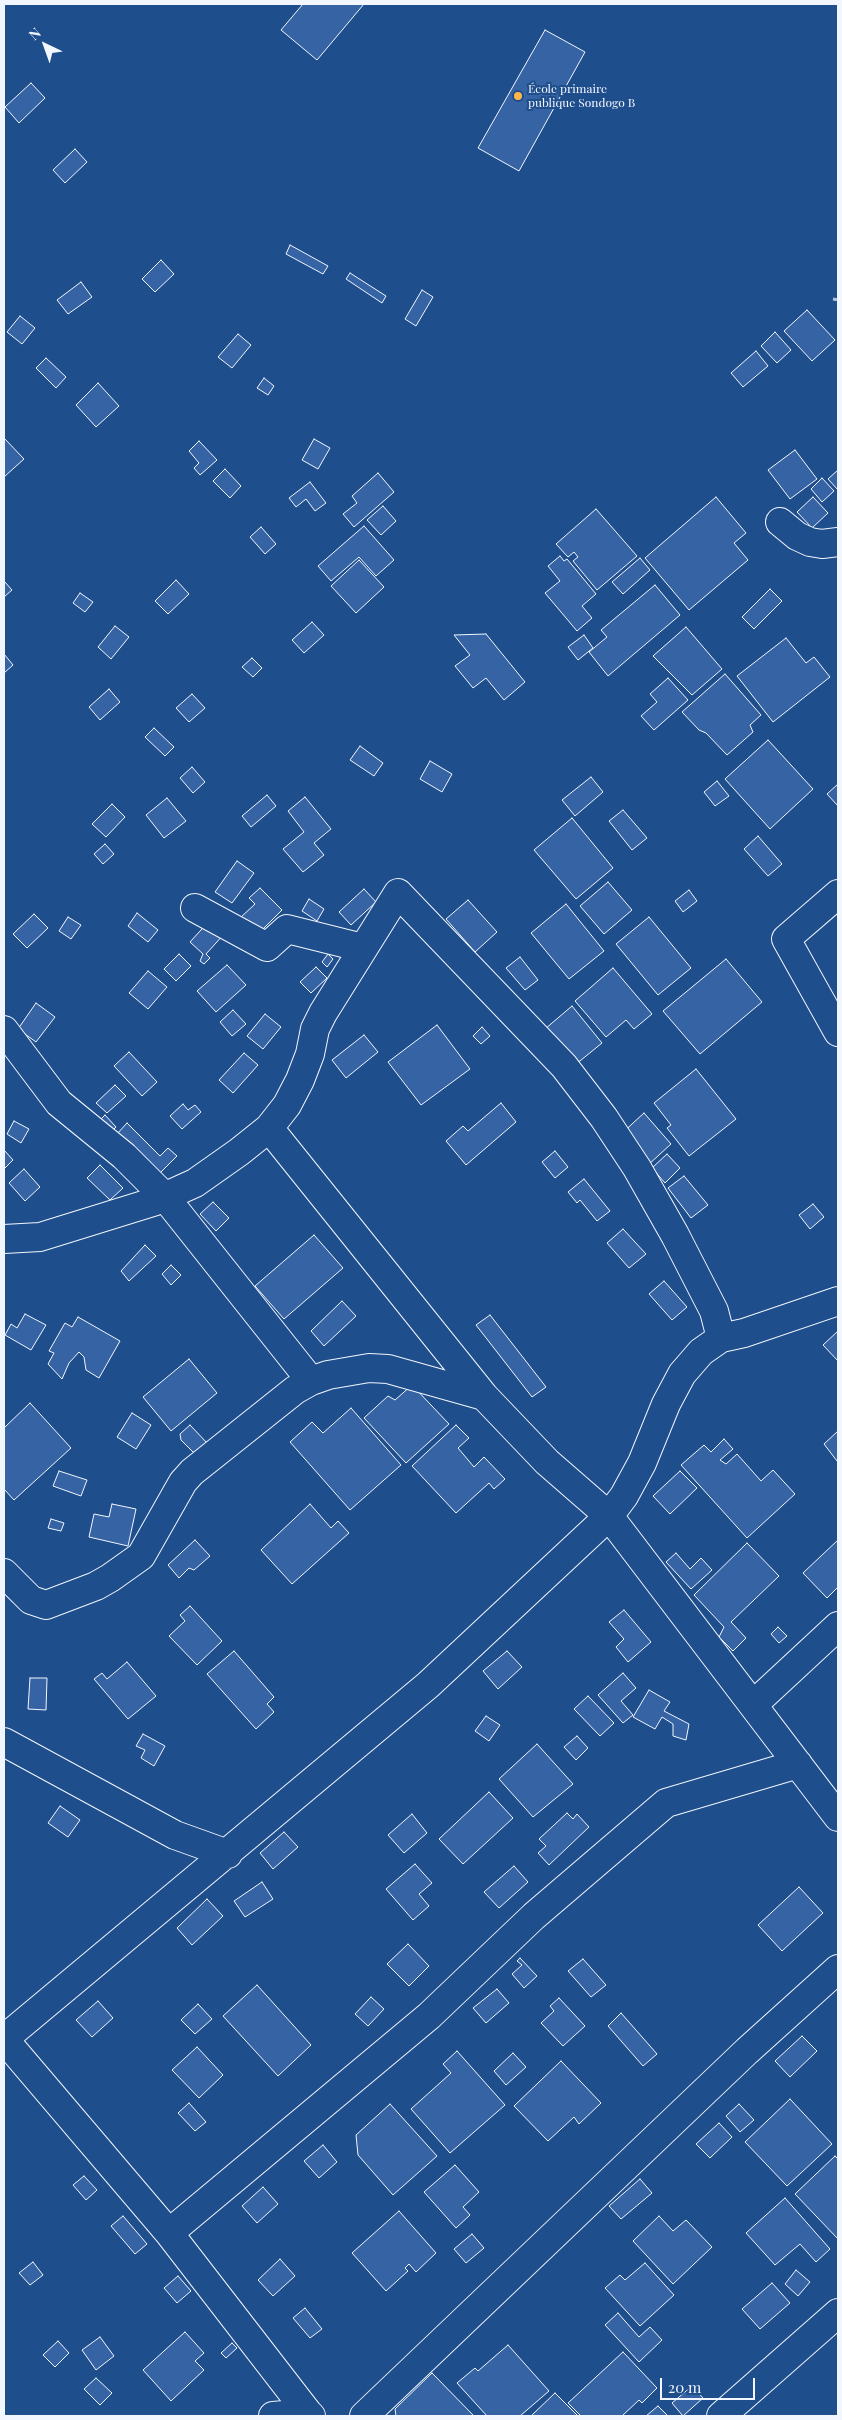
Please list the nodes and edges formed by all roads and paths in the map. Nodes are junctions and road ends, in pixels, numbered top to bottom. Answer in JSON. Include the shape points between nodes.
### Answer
{"nodes":[{"id":1,"x":833,"y":299,"type":"dead end"},
{"id":2,"x":838,"y":300,"type":"edge"},
{"id":3,"x":780,"y":522,"type":"dead end"},
{"id":4,"x":838,"y":542,"type":"edge"},
{"id":5,"x":838,"y":894,"type":"edge"},
{"id":6,"x":195,"y":908,"type":"dead end"},
{"id":7,"x":363,"y":948,"type":"junction"},
{"id":8,"x":4,"y":1030,"type":"edge"},
{"id":9,"x":838,"y":1032,"type":"edge"},
{"id":10,"x":269,"y":1128,"type":"junction"},
{"id":11,"x":164,"y":1197,"type":"junction"},
{"id":12,"x":4,"y":1239,"type":"edge"},
{"id":13,"x":838,"y":1301,"type":"edge"},
{"id":14,"x":721,"y":1338,"type":"junction"},
{"id":15,"x":311,"y":1381,"type":"junction"},
{"id":16,"x":484,"y":1396,"type":"junction"},
{"id":17,"x":609,"y":1516,"type":"junction"},
{"id":18,"x":4,"y":1573,"type":"edge"},
{"id":19,"x":838,"y":1626,"type":"edge"},
{"id":20,"x":754,"y":1704,"type":"junction"},
{"id":21,"x":4,"y":1742,"type":"edge"},
{"id":22,"x":798,"y":1764,"type":"junction"},
{"id":23,"x":838,"y":1817,"type":"edge"},
{"id":24,"x":228,"y":1854,"type":"junction"},
{"id":25,"x":838,"y":1969,"type":"edge"},
{"id":26,"x":169,"y":2233,"type":"junction"},
{"id":27,"x":838,"y":2313,"type":"edge"},
{"id":28,"x":309,"y":2414,"type":"edge"},
{"id":29,"x":274,"y":2416,"type":"edge"},
{"id":30,"x":364,"y":2416,"type":"edge"},
{"id":31,"x":721,"y":2416,"type":"edge"}],
"edges":[{"from":1,"to":2,"type":"path"},
{"from":3,"to":4,"type":"street","via":[[810,542]]},
{"from":5,"to":9,"type":"street","via":[[786,939]]},
{"from":6,"to":7,"type":"street","via":[[267,947],[287,929]]},
{"from":7,"to":10,"type":"street","via":[[314,1029],[310,1054],[300,1080],[287,1105]]},
{"from":7,"to":14,"type":"street","via":[[398,893],[564,1066],[637,1168],[714,1310]]},
{"from":8,"to":11,"type":"street","via":[[59,1103],[124,1156]]},
{"from":10,"to":11,"type":"street","via":[[195,1182]]},
{"from":10,"to":16,"type":"street"},
{"from":11,"to":12,"type":"street","via":[[109,1217],[40,1236]]},
{"from":11,"to":15,"type":"street"},
{"from":13,"to":14,"type":"street","via":[[744,1334]]},
{"from":14,"to":17,"type":"street","via":[[701,1352],[682,1374],[642,1463]]},
{"from":15,"to":16,"type":"street","via":[[328,1374],[369,1368],[388,1369]]},
{"from":15,"to":18,"type":"street","via":[[295,1390],[192,1472],[183,1482],[141,1556],[110,1578],[46,1605],[31,1600]]},
{"from":16,"to":17,"type":"street","via":[[547,1462]]},
{"from":17,"to":20,"type":"street"},
{"from":17,"to":24,"type":"street","via":[[428,1686]]},
{"from":19,"to":20,"type":"street"},
{"from":20,"to":22,"type":"street"},
{"from":21,"to":24,"type":"street","via":[[175,1835]]},
{"from":22,"to":23,"type":"street"},
{"from":22,"to":26,"type":"street","via":[[666,1803],[534,1916],[429,2016]]},
{"from":24,"to":26,"type":"street","via":[[4,2039]]},
{"from":25,"to":30,"type":"street","via":[[747,2051]]},
{"from":26,"to":28,"type":"street"},
{"from":27,"to":31,"type":"street"},
{"from":28,"to":29,"type":"street"}]}
